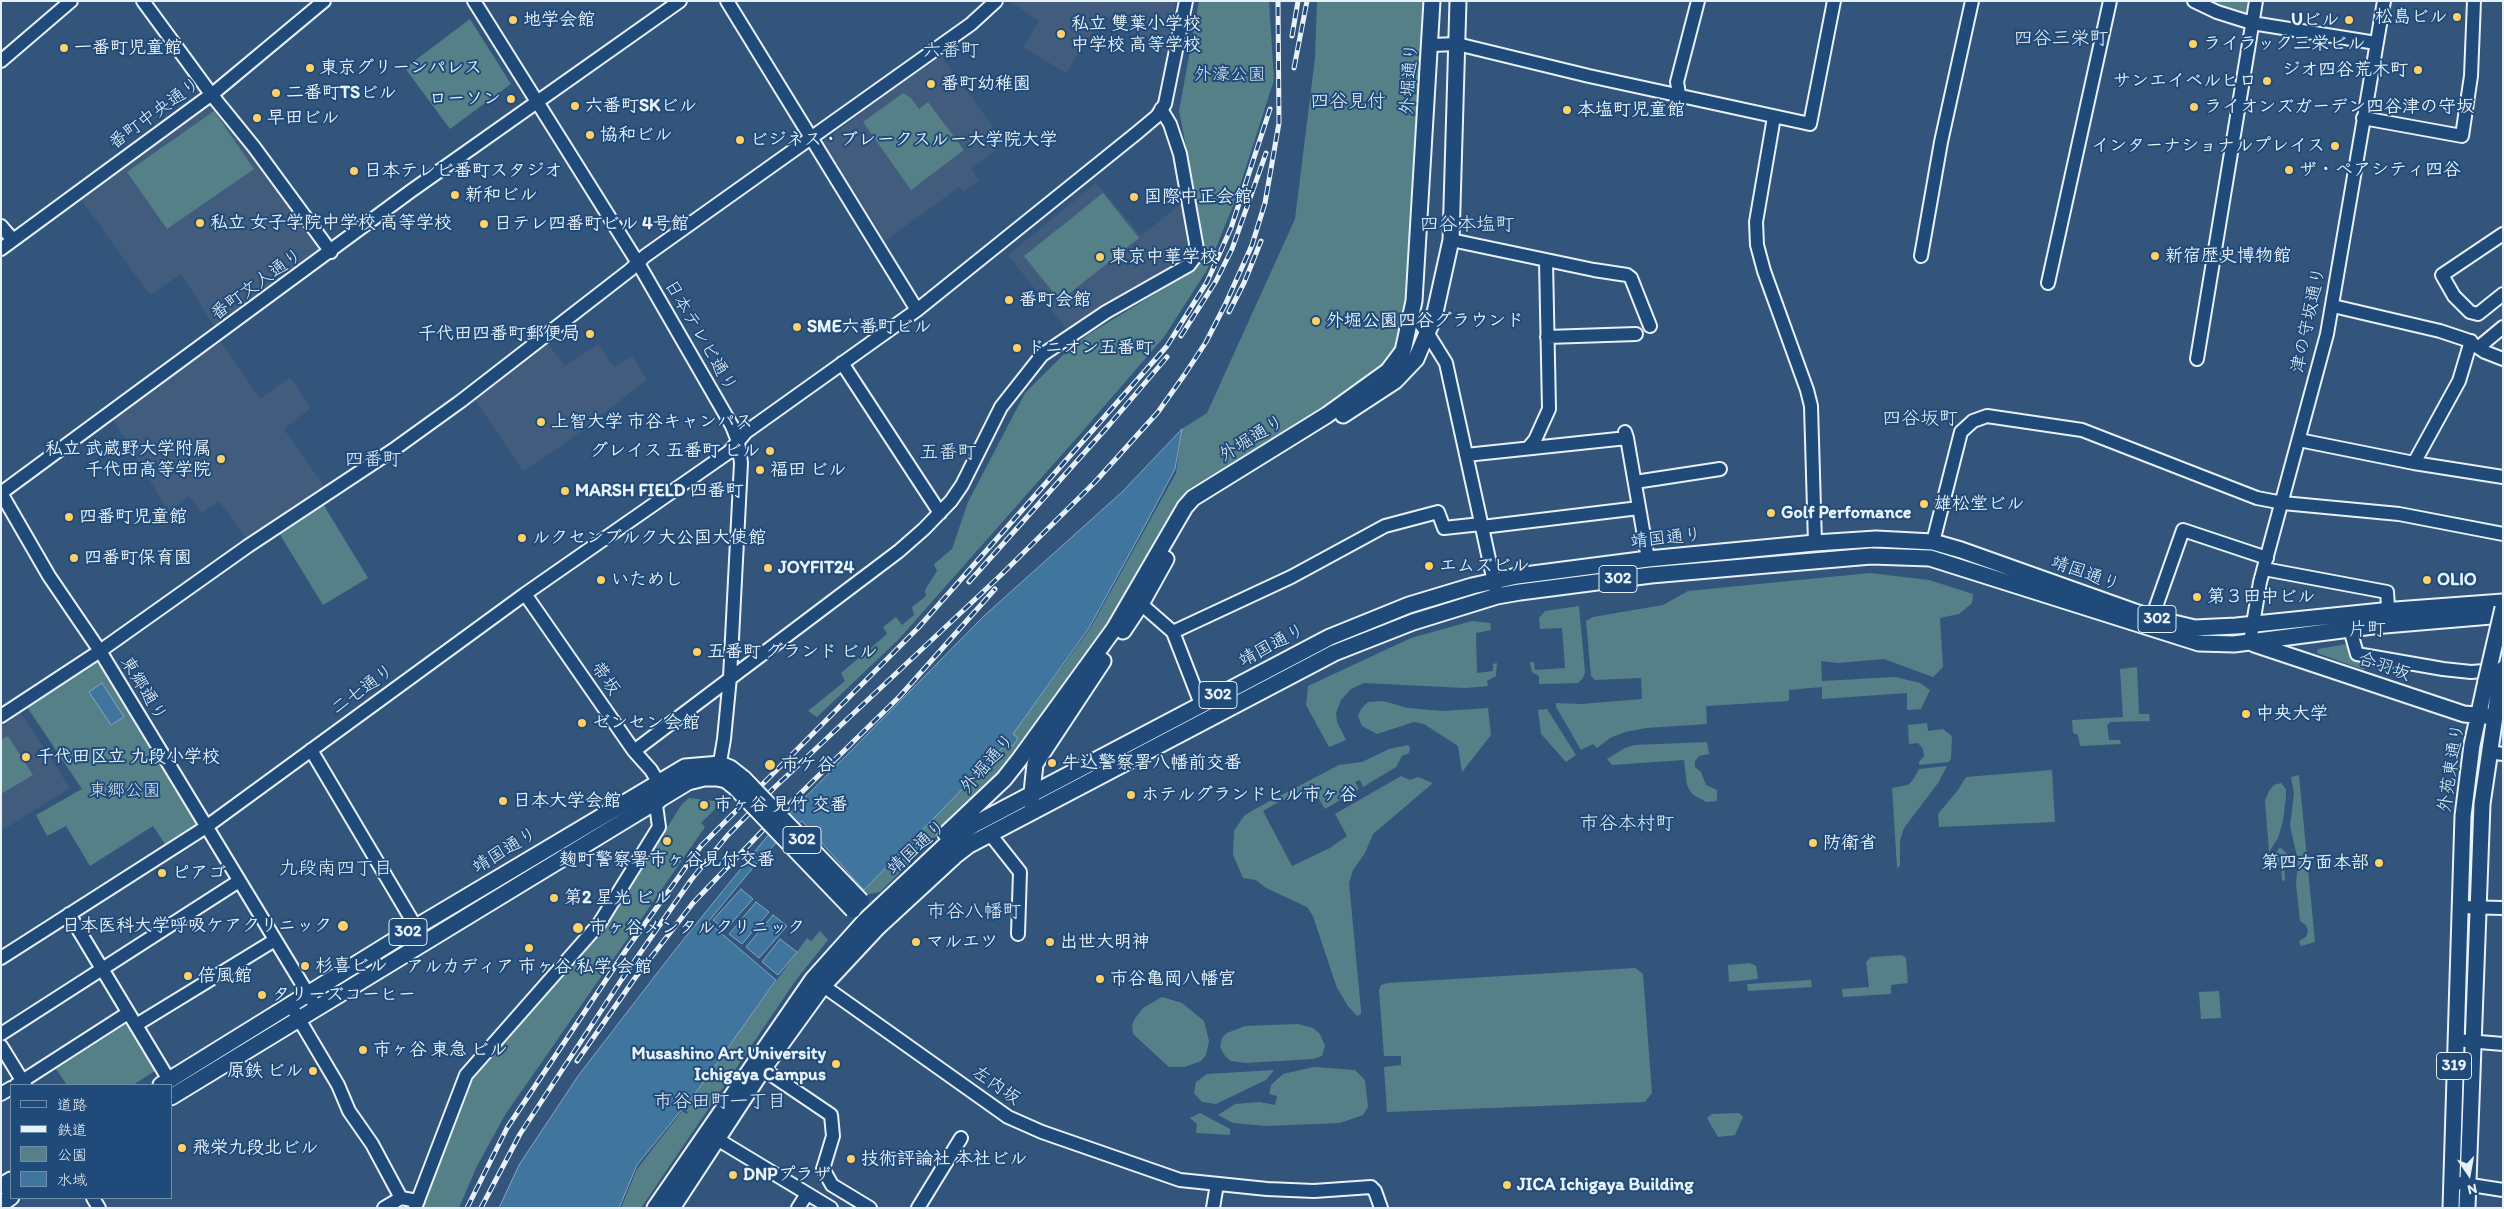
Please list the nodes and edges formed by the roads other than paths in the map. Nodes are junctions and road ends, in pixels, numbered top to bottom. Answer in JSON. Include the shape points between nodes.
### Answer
{"nodes":[{"id":1,"x":71,"y":1,"type":"edge"},
{"id":2,"x":143,"y":1,"type":"edge"},
{"id":3,"x":324,"y":1,"type":"edge"},
{"id":4,"x":474,"y":1,"type":"edge"},
{"id":5,"x":680,"y":1,"type":"edge"},
{"id":6,"x":727,"y":1,"type":"edge"},
{"id":7,"x":996,"y":1,"type":"edge"},
{"id":8,"x":1186,"y":1,"type":"edge"},
{"id":9,"x":1432,"y":1,"type":"edge"},
{"id":10,"x":1458,"y":1,"type":"edge"},
{"id":11,"x":1698,"y":1,"type":"edge"},
{"id":12,"x":1834,"y":1,"type":"edge"},
{"id":13,"x":1972,"y":1,"type":"edge"},
{"id":14,"x":2110,"y":1,"type":"edge"},
{"id":15,"x":2194,"y":1,"type":"edge"},
{"id":16,"x":2256,"y":1,"type":"edge"},
{"id":17,"x":2384,"y":1,"type":"edge"},
{"id":18,"x":2474,"y":1,"type":"edge"},
{"id":19,"x":2252,"y":22,"type":"junction"},
{"id":20,"x":2376,"y":43,"type":"junction"},
{"id":21,"x":1457,"y":44,"type":"junction"},
{"id":22,"x":1431,"y":45,"type":"junction"},
{"id":23,"x":1,"y":60,"type":"edge"},
{"id":24,"x":211,"y":94,"type":"junction"},
{"id":25,"x":1679,"y":94,"type":"junction"},
{"id":26,"x":536,"y":102,"type":"junction"},
{"id":27,"x":1161,"y":109,"type":"junction"},
{"id":28,"x":1774,"y":117,"type":"junction"},
{"id":29,"x":2363,"y":118,"type":"junction"},
{"id":30,"x":811,"y":137,"type":"junction"},
{"id":31,"x":1,"y":226,"type":"edge"},
{"id":32,"x":2503,"y":234,"type":"edge"},
{"id":33,"x":13,"y":240,"type":"junction"},
{"id":34,"x":1450,"y":240,"type":"junction"},
{"id":35,"x":1,"y":249,"type":"edge"},
{"id":36,"x":331,"y":252,"type":"junction"},
{"id":37,"x":1921,"y":256,"type":"dead end"},
{"id":38,"x":1546,"y":261,"type":"junction"},
{"id":39,"x":638,"y":263,"type":"junction"},
{"id":40,"x":2048,"y":283,"type":"dead end"},
{"id":41,"x":2503,"y":294,"type":"edge"},
{"id":42,"x":2333,"y":306,"type":"junction"},
{"id":43,"x":917,"y":310,"type":"junction"},
{"id":44,"x":1413,"y":314,"type":"junction"},
{"id":45,"x":1650,"y":326,"type":"dead end"},
{"id":46,"x":2503,"y":327,"type":"edge"},
{"id":47,"x":1428,"y":334,"type":"junction"},
{"id":48,"x":1636,"y":334,"type":"dead end"},
{"id":49,"x":1547,"y":337,"type":"junction"},
{"id":50,"x":2475,"y":344,"type":"junction"},
{"id":51,"x":2197,"y":359,"type":"dead end"},
{"id":52,"x":2503,"y":359,"type":"edge"},
{"id":53,"x":842,"y":363,"type":"junction"},
{"id":54,"x":2299,"y":440,"type":"junction"},
{"id":55,"x":738,"y":441,"type":"junction"},
{"id":56,"x":1529,"y":447,"type":"junction"},
{"id":57,"x":1466,"y":455,"type":"junction"},
{"id":58,"x":2414,"y":464,"type":"junction"},
{"id":59,"x":1720,"y":469,"type":"dead end"},
{"id":60,"x":2503,"y":477,"type":"edge"},
{"id":61,"x":1635,"y":482,"type":"junction"},
{"id":62,"x":1,"y":493,"type":"edge"},
{"id":63,"x":2282,"y":503,"type":"junction"},
{"id":64,"x":1639,"y":508,"type":"junction"},
{"id":65,"x":940,"y":513,"type":"junction"},
{"id":66,"x":1482,"y":525,"type":"junction"},
{"id":67,"x":2503,"y":534,"type":"edge"},
{"id":68,"x":1815,"y":542,"type":"junction"},
{"id":69,"x":1933,"y":542,"type":"junction"},
{"id":70,"x":1648,"y":559,"type":"junction"},
{"id":71,"x":2265,"y":564,"type":"junction"},
{"id":72,"x":1494,"y":580,"type":"junction"},
{"id":73,"x":525,"y":594,"type":"junction"},
{"id":74,"x":1497,"y":596,"type":"junction"},
{"id":75,"x":2503,"y":602,"type":"edge"},
{"id":76,"x":1141,"y":604,"type":"junction"},
{"id":77,"x":2503,"y":608,"type":"edge"},
{"id":78,"x":2382,"y":611,"type":"junction"},
{"id":79,"x":2503,"y":615,"type":"edge"},
{"id":80,"x":2152,"y":618,"type":"junction"},
{"id":81,"x":2252,"y":625,"type":"junction"},
{"id":82,"x":2350,"y":629,"type":"junction"},
{"id":83,"x":1173,"y":632,"type":"junction"},
{"id":84,"x":2316,"y":632,"type":"junction"},
{"id":85,"x":2270,"y":639,"type":"junction"},
{"id":86,"x":2250,"y":642,"type":"junction"},
{"id":87,"x":2288,"y":649,"type":"junction"},
{"id":88,"x":100,"y":651,"type":"junction"},
{"id":89,"x":2309,"y":660,"type":"junction"},
{"id":90,"x":2498,"y":676,"type":"edge"},
{"id":91,"x":730,"y":677,"type":"junction"},
{"id":92,"x":1201,"y":704,"type":"junction"},
{"id":93,"x":2499,"y":715,"type":"edge"},
{"id":94,"x":1,"y":716,"type":"edge"},
{"id":95,"x":2479,"y":716,"type":"junction"},
{"id":96,"x":311,"y":750,"type":"junction"},
{"id":97,"x":634,"y":751,"type":"junction"},
{"id":98,"x":2496,"y":753,"type":"edge"},
{"id":99,"x":729,"y":777,"type":"junction"},
{"id":100,"x":662,"y":789,"type":"junction"},
{"id":101,"x":1032,"y":794,"type":"junction"},
{"id":102,"x":1024,"y":816,"type":"junction"},
{"id":103,"x":206,"y":827,"type":"junction"},
{"id":104,"x":990,"y":834,"type":"junction"},
{"id":105,"x":930,"y":858,"type":"junction"},
{"id":106,"x":239,"y":881,"type":"junction"},
{"id":107,"x":2459,"y":907,"type":"junction"},
{"id":108,"x":2477,"y":907,"type":"junction"},
{"id":109,"x":2503,"y":908,"type":"edge"},
{"id":110,"x":68,"y":914,"type":"junction"},
{"id":111,"x":872,"y":921,"type":"junction"},
{"id":112,"x":416,"y":927,"type":"junction"},
{"id":113,"x":1018,"y":934,"type":"dead end"},
{"id":114,"x":275,"y":940,"type":"junction"},
{"id":115,"x":1,"y":958,"type":"edge"},
{"id":116,"x":101,"y":970,"type":"junction"},
{"id":117,"x":818,"y":982,"type":"junction"},
{"id":118,"x":308,"y":993,"type":"junction"},
{"id":119,"x":290,"y":1004,"type":"junction"},
{"id":120,"x":316,"y":1007,"type":"junction"},
{"id":121,"x":128,"y":1013,"type":"junction"},
{"id":122,"x":299,"y":1018,"type":"junction"},
{"id":123,"x":136,"y":1025,"type":"junction"},
{"id":124,"x":1,"y":1034,"type":"edge"},
{"id":125,"x":2454,"y":1040,"type":"junction"},
{"id":126,"x":2473,"y":1041,"type":"junction"},
{"id":127,"x":2503,"y":1044,"type":"edge"},
{"id":128,"x":1,"y":1046,"type":"edge"},
{"id":129,"x":763,"y":1069,"type":"junction"},
{"id":130,"x":165,"y":1083,"type":"edge"},
{"id":131,"x":21,"y":1084,"type":"edge"},
{"id":132,"x":172,"y":1096,"type":"edge"},
{"id":133,"x":961,"y":1138,"type":"dead end"},
{"id":134,"x":717,"y":1139,"type":"junction"},
{"id":135,"x":2451,"y":1183,"type":"junction"},
{"id":136,"x":1217,"y":1184,"type":"junction"},
{"id":137,"x":2468,"y":1184,"type":"junction"},
{"id":138,"x":2503,"y":1190,"type":"edge"},
{"id":139,"x":807,"y":1194,"type":"junction"},
{"id":140,"x":401,"y":1198,"type":"junction"},
{"id":141,"x":417,"y":1204,"type":"edge"},
{"id":142,"x":384,"y":1208,"type":"edge"},
{"id":143,"x":655,"y":1208,"type":"edge"},
{"id":144,"x":672,"y":1208,"type":"edge"},
{"id":145,"x":798,"y":1208,"type":"edge"},
{"id":146,"x":831,"y":1208,"type":"edge"},
{"id":147,"x":870,"y":1208,"type":"edge"},
{"id":148,"x":918,"y":1208,"type":"edge"},
{"id":149,"x":1213,"y":1208,"type":"edge"},
{"id":150,"x":1381,"y":1208,"type":"edge"},
{"id":151,"x":2451,"y":1208,"type":"edge"},
{"id":152,"x":2467,"y":1208,"type":"edge"}],
"edges":[{"from":1,"to":23,"type":"street"},
{"from":2,"to":24,"type":"street"},
{"from":3,"to":24,"type":"street","name":"番町中央通り"},
{"from":4,"to":26,"type":"street","name":"日本テレビ通り"},
{"from":5,"to":26,"type":"street","name":"番町文人通り"},
{"from":6,"to":30,"type":"street"},
{"from":7,"to":30,"type":"street","via":[[971,24]]},
{"from":8,"to":27,"type":"street"},
{"from":9,"to":22,"type":"main road","name":"外堀通り"},
{"from":10,"to":21,"type":"main road","name":"外堀通り"},
{"from":11,"to":25,"type":"street","via":[[1677,82]]},
{"from":12,"to":28,"type":"street","via":[[1810,124]]},
{"from":13,"to":37,"type":"street","via":[[1941,142]]},
{"from":14,"to":40,"type":"street"},
{"from":15,"to":19,"type":"street","via":[[2217,12]]},
{"from":16,"to":19,"type":"street"},
{"from":17,"to":20,"type":"street","name":"津の守坂通り"},
{"from":18,"to":29,"type":"street","via":[[2471,76],[2462,136]]},
{"from":19,"to":20,"type":"street"},
{"from":19,"to":51,"type":"street"},
{"from":20,"to":29,"type":"street","name":"津の守坂通り"},
{"from":21,"to":22,"type":"street"},
{"from":21,"to":25,"type":"street"},
{"from":21,"to":34,"type":"main road","name":"外堀通り"},
{"from":22,"to":44,"type":"main road","name":"外堀通り"},
{"from":24,"to":33,"type":"street","name":"番町中央通り"},
{"from":24,"to":36,"type":"street"},
{"from":25,"to":28,"type":"street"},
{"from":26,"to":36,"type":"street","name":"番町文人通り"},
{"from":26,"to":39,"type":"street","name":"日本テレビ通り"},
{"from":27,"to":43,"type":"street","name":"二七通り","via":[[1138,132]]},
{"from":27,"to":65,"type":"street","via":[[1180,154],[1197,249],[1195,257],[1189,265],[1106,312],[1042,355],[1001,407],[962,485]]},
{"from":28,"to":68,"type":"street","via":[[1756,222],[1757,245],[1808,390]]},
{"from":29,"to":42,"type":"street","name":"津の守坂通り"},
{"from":30,"to":39,"type":"street"},
{"from":30,"to":43,"type":"street"},
{"from":31,"to":33,"type":"street"},
{"from":32,"to":41,"type":"street","via":[[2442,275],[2454,296],[2470,312],[2478,314]]},
{"from":33,"to":35,"type":"street","name":"番町中央通り"},
{"from":34,"to":38,"type":"street"},
{"from":34,"to":47,"type":"main road","name":"外堀通り"},
{"from":36,"to":62,"type":"street","name":"番町文人通り"},
{"from":38,"to":45,"type":"street","via":[[1627,275]]},
{"from":38,"to":49,"type":"street"},
{"from":39,"to":55,"type":"street","name":"日本テレビ通り"},
{"from":39,"to":88,"type":"street","via":[[461,401]]},
{"from":42,"to":50,"type":"street","via":[[2440,331]]},
{"from":42,"to":54,"type":"street","name":"津の守坂通り"},
{"from":43,"to":53,"type":"street","name":"二七通り"},
{"from":44,"to":47,"type":"street"},
{"from":44,"to":105,"type":"main road","name":"外堀通り","via":[[1403,351],[1388,371],[1327,415],[1193,498],[1185,507],[1114,628],[1019,760],[997,786],[948,832]]},
{"from":46,"to":50,"type":"street"},
{"from":47,"to":57,"type":"street","via":[[1446,363]]},
{"from":47,"to":76,"type":"main road","name":"外堀通り","via":[[1416,359],[1395,381],[1212,495],[1191,514]]},
{"from":48,"to":49,"type":"street"},
{"from":49,"to":56,"type":"street","via":[[1549,409]]},
{"from":50,"to":52,"type":"street"},
{"from":50,"to":58,"type":"street","via":[[2459,381]]},
{"from":53,"to":55,"type":"street","name":"二七通り"},
{"from":53,"to":65,"type":"street"},
{"from":54,"to":58,"type":"street"},
{"from":54,"to":63,"type":"street","name":"津の守坂通り"},
{"from":55,"to":73,"type":"street","name":"二七通り","via":[[729,452]]},
{"from":55,"to":91,"type":"street","name":"日本テレビ通り","via":[[741,463]]},
{"from":56,"to":57,"type":"street"},
{"from":56,"to":61,"type":"street","via":[[1626,435]]},
{"from":57,"to":66,"type":"street"},
{"from":58,"to":60,"type":"street"},
{"from":59,"to":61,"type":"street"},
{"from":61,"to":64,"type":"street"},
{"from":62,"to":88,"type":"street","name":"東郷通り","via":[[49,576]]},
{"from":63,"to":67,"type":"street","via":[[2399,514]]},
{"from":63,"to":69,"type":"street","via":[[2257,498],[2082,430],[1987,416],[1973,421],[1961,432]]},
{"from":63,"to":71,"type":"street","name":"津の守坂通り"},
{"from":64,"to":66,"type":"street"},
{"from":64,"to":70,"type":"street"},
{"from":65,"to":91,"type":"street","via":[[899,551]]},
{"from":66,"to":72,"type":"street"},
{"from":66,"to":83,"type":"street","via":[[1444,528],[1438,512],[1385,526],[1290,577]]},
{"from":68,"to":69,"type":"main road","name":"靖国通り","number":"302","via":[[1876,539]]},
{"from":68,"to":70,"type":"main road","name":"靖国通り","number":"302"},
{"from":69,"to":80,"type":"main road","name":"靖国通り","number":"302"},
{"from":70,"to":72,"type":"main road","name":"靖国通り","number":"302"},
{"from":71,"to":78,"type":"street","via":[[2387,592],[2388,606]]},
{"from":71,"to":80,"type":"street","via":[[2183,530]]},
{"from":71,"to":81,"type":"street","name":"津の守坂通り"},
{"from":72,"to":74,"type":"street"},
{"from":72,"to":92,"type":"main road","name":"靖国通り","number":"302","via":[[1409,605],[1330,636]]},
{"from":73,"to":96,"type":"street","name":"二七通り"},
{"from":73,"to":97,"type":"street","name":"帯坂"},
{"from":74,"to":86,"type":"main road","name":"靖国通り","number":"302","via":[[1650,575],[1834,558],[1900,556],[1930,558],[2188,641]]},
{"from":74,"to":102,"type":"main road","name":"靖国通り","number":"302","via":[[1413,622],[1334,653]]},
{"from":75,"to":78,"type":"main road","name":"靖国通り","number":"302"},
{"from":76,"to":83,"type":"street"},
{"from":76,"to":101,"type":"main road","name":"外堀通り","via":[[1041,751],[1035,764]]},
{"from":77,"to":90,"type":"main road","name":"外苑東通り","number":"319","bridge":true},
{"from":78,"to":81,"type":"main road","name":"靖国通り","number":"302"},
{"from":79,"to":82,"type":"main road","name":"靖国通り","number":"302"},
{"from":80,"to":81,"type":"main road","name":"靖国通り","number":"302","via":[[2195,628]]},
{"from":81,"to":85,"type":"main road"},
{"from":81,"to":86,"type":"street","name":"津の守坂通り"},
{"from":82,"to":84,"type":"main road","name":"靖国通り","number":"302"},
{"from":82,"to":90,"type":"street","via":[[2357,654]]},
{"from":83,"to":92,"type":"street"},
{"from":84,"to":85,"type":"main road","name":"靖国通り","number":"302"},
{"from":84,"to":87,"type":"main road","via":[[2290,640],[2286,645]]},
{"from":85,"to":86,"type":"main road","name":"靖国通り","number":"302"},
{"from":85,"to":87,"type":"main road"},
{"from":86,"to":89,"type":"main road","name":"合羽坂","number":"302"},
{"from":87,"to":89,"type":"main road"},
{"from":88,"to":94,"type":"street"},
{"from":88,"to":103,"type":"street","name":"東郷通り"},
{"from":89,"to":95,"type":"main road","name":"合羽坂","number":"302","via":[[2464,714]]},
{"from":90,"to":93,"type":"main road","name":"外苑東通り","number":"319"},
{"from":90,"to":95,"type":"main road","name":"外苑東通り","number":"319"},
{"from":91,"to":97,"type":"street"},
{"from":91,"to":99,"type":"street","name":"日本テレビ通り"},
{"from":92,"to":101,"type":"main road","name":"靖国通り","number":"302"},
{"from":93,"to":95,"type":"main road","number":"302"},
{"from":93,"to":98,"type":"main road","name":"外苑東通り","number":"319"},
{"from":95,"to":107,"type":"main road","name":"外苑東通り","number":"319","via":[[2463,816]]},
{"from":96,"to":103,"type":"street","name":"二七通り"},
{"from":96,"to":112,"type":"street"},
{"from":97,"to":100,"type":"street","name":"帯坂"},
{"from":98,"to":108,"type":"main road","name":"外苑東通り","number":"319","via":[[2482,804]]},
{"from":99,"to":100,"type":"main road","name":"靖国通り","number":"302","via":[[685,767]]},
{"from":99,"to":111,"type":"main road","number":"302","bridge":true},
{"from":100,"to":112,"type":"main road","name":"靖国通り","number":"302"},
{"from":100,"to":120,"type":"main road","name":"靖国通り","number":"302"},
{"from":100,"to":141,"type":"street","via":[[656,805],[659,827],[599,924],[466,1075]]},
{"from":101,"to":102,"type":"main road","name":"外堀通り"},
{"from":101,"to":105,"type":"main road","name":"靖国通り","number":"302","via":[[974,824]]},
{"from":102,"to":104,"type":"main road","name":"靖国通り","number":"302"},
{"from":103,"to":106,"type":"street","name":"東郷通り"},
{"from":103,"to":110,"type":"street","name":"二七通り"},
{"from":104,"to":111,"type":"main road","name":"靖国通り","number":"302","via":[[956,855]]},
{"from":104,"to":113,"type":"street","via":[[1020,872]]},
{"from":105,"to":111,"type":"main road","name":"靖国通り","number":"302"},
{"from":106,"to":114,"type":"street","name":"東郷通り"},
{"from":106,"to":116,"type":"street"},
{"from":107,"to":108,"type":"street"},
{"from":107,"to":125,"type":"main road","name":"外苑東通り","number":"319"},
{"from":108,"to":109,"type":"street"},
{"from":108,"to":126,"type":"main road","name":"外苑東通り","number":"319"},
{"from":110,"to":115,"type":"street","name":"二七通り"},
{"from":110,"to":116,"type":"street"},
{"from":111,"to":117,"type":"main road"},
{"from":112,"to":118,"type":"main road","name":"靖国通り","number":"302"},
{"from":114,"to":118,"type":"street","name":"東郷通り"},
{"from":114,"to":123,"type":"street"},
{"from":116,"to":121,"type":"street"},
{"from":116,"to":124,"type":"street"},
{"from":117,"to":129,"type":"main road"},
{"from":117,"to":136,"type":"street","name":"左内坂","via":[[1008,1117],[1180,1180]]},
{"from":117,"to":143,"type":"main road"},
{"from":118,"to":119,"type":"main road","name":"靖国通り","number":"302"},
{"from":118,"to":120,"type":"street","name":"東郷通り"},
{"from":119,"to":122,"type":"street"},
{"from":119,"to":130,"type":"main road","name":"靖国通り","number":"302"},
{"from":120,"to":122,"type":"main road","name":"靖国通り","number":"302"},
{"from":121,"to":123,"type":"street"},
{"from":121,"to":131,"type":"street"},
{"from":122,"to":132,"type":"main road","name":"靖国通り","number":"302"},
{"from":122,"to":140,"type":"street"},
{"from":123,"to":130,"type":"street"},
{"from":125,"to":126,"type":"street"},
{"from":125,"to":135,"type":"main road","name":"外苑東通り","number":"319"},
{"from":126,"to":127,"type":"street"},
{"from":126,"to":137,"type":"main road","name":"外苑東通り","number":"319"},
{"from":128,"to":131,"type":"street"},
{"from":129,"to":134,"type":"main road"},
{"from":129,"to":147,"type":"street","via":[[831,1115],[833,1136],[823,1169],[832,1185]]},
{"from":133,"to":148,"type":"street"},
{"from":134,"to":139,"type":"street"},
{"from":134,"to":144,"type":"main road"},
{"from":135,"to":137,"type":"street"},
{"from":135,"to":151,"type":"main road","name":"外苑東通り","number":"319"},
{"from":136,"to":149,"type":"street"},
{"from":136,"to":150,"type":"street","name":"左内坂","via":[[1314,1191],[1371,1187]]},
{"from":137,"to":138,"type":"street"},
{"from":137,"to":152,"type":"main road","name":"外苑東通り","number":"319"},
{"from":139,"to":145,"type":"street"},
{"from":139,"to":146,"type":"street"},
{"from":140,"to":141,"type":"street"},
{"from":140,"to":142,"type":"street"}]}
